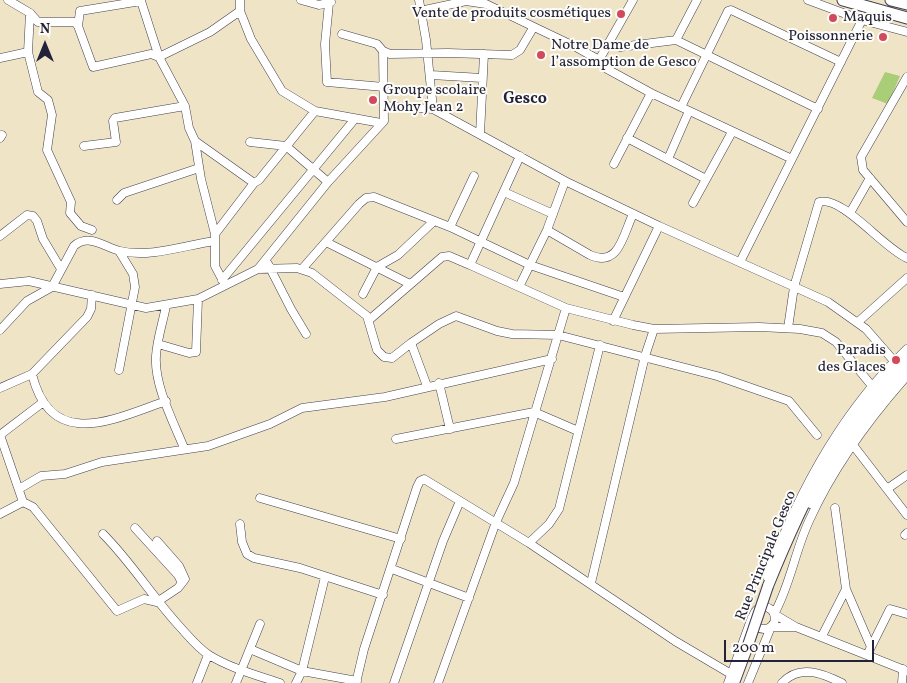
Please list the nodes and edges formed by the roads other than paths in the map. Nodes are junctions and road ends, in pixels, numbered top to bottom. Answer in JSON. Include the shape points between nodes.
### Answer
{"nodes":[{"id":1,"x":8,"y":0,"type":"edge"},
{"id":2,"x":24,"y":0,"type":"edge"},
{"id":3,"x":240,"y":0,"type":"edge"},
{"id":4,"x":301,"y":0,"type":"edge"},
{"id":5,"x":419,"y":0,"type":"edge"},
{"id":6,"x":632,"y":0,"type":"edge"},
{"id":7,"x":697,"y":0,"type":"edge"},
{"id":8,"x":808,"y":0,"type":"edge"},
{"id":9,"x":843,"y":0,"type":"edge"},
{"id":10,"x":891,"y":0,"type":"edge"},
{"id":11,"x":331,"y":2,"type":"edge"},
{"id":12,"x":907,"y":4,"type":"edge"},
{"id":13,"x":27,"y":11,"type":"junction"},
{"id":14,"x":240,"y":11,"type":"junction"},
{"id":15,"x":420,"y":11,"type":"junction"},
{"id":16,"x":907,"y":18,"type":"edge"},
{"id":17,"x":862,"y":20,"type":"junction"},
{"id":18,"x":78,"y":26,"type":"junction"},
{"id":19,"x":533,"y":28,"type":"junction"},
{"id":20,"x":907,"y":32,"type":"edge"},
{"id":21,"x":342,"y":34,"type":"dead end"},
{"id":22,"x":676,"y":40,"type":"junction"},
{"id":23,"x":610,"y":44,"type":"junction"},
{"id":24,"x":383,"y":51,"type":"junction"},
{"id":25,"x":28,"y":52,"type":"junction"},
{"id":26,"x":427,"y":53,"type":"junction"},
{"id":27,"x":484,"y":54,"type":"junction"},
{"id":28,"x":706,"y":54,"type":"junction"},
{"id":29,"x":159,"y":57,"type":"junction"},
{"id":30,"x":0,"y":58,"type":"edge"},
{"id":31,"x":599,"y":60,"type":"junction"},
{"id":32,"x":841,"y":62,"type":"junction"},
{"id":33,"x":430,"y":75,"type":"junction"},
{"id":34,"x":907,"y":77,"type":"edge"},
{"id":35,"x":482,"y":78,"type":"junction"},
{"id":36,"x":384,"y":87,"type":"junction"},
{"id":37,"x":651,"y":93,"type":"junction"},
{"id":38,"x":185,"y":106,"type":"junction"},
{"id":39,"x":385,"y":106,"type":"junction"},
{"id":40,"x":680,"y":107,"type":"junction"},
{"id":41,"x":818,"y":109,"type":"junction"},
{"id":42,"x":433,"y":110,"type":"junction"},
{"id":43,"x":315,"y":111,"type":"junction"},
{"id":44,"x":689,"y":111,"type":"junction"},
{"id":45,"x":354,"y":120,"type":"junction"},
{"id":46,"x":381,"y":123,"type":"junction"},
{"id":47,"x":732,"y":132,"type":"junction"},
{"id":48,"x":480,"y":134,"type":"junction"},
{"id":49,"x":626,"y":138,"type":"junction"},
{"id":50,"x":195,"y":141,"type":"junction"},
{"id":51,"x":250,"y":142,"type":"dead end"},
{"id":52,"x":84,"y":146,"type":"dead end"},
{"id":53,"x":286,"y":146,"type":"junction"},
{"id":54,"x":520,"y":156,"type":"junction"},
{"id":55,"x":668,"y":159,"type":"junction"},
{"id":56,"x":792,"y":160,"type":"junction"},
{"id":57,"x":614,"y":164,"type":"dead end"},
{"id":58,"x":200,"y":168,"type":"junction"},
{"id":59,"x":314,"y":170,"type":"junction"},
{"id":60,"x":474,"y":176,"type":"dead end"},
{"id":61,"x":870,"y":178,"type":"junction"},
{"id":62,"x":706,"y":179,"type":"junction"},
{"id":63,"x":565,"y":180,"type":"junction"},
{"id":64,"x":328,"y":182,"type":"junction"},
{"id":65,"x":254,"y":183,"type":"junction"},
{"id":66,"x":504,"y":192,"type":"junction"},
{"id":67,"x":117,"y":200,"type":"dead end"},
{"id":68,"x":693,"y":203,"type":"dead end"},
{"id":69,"x":850,"y":213,"type":"junction"},
{"id":70,"x":553,"y":214,"type":"junction"},
{"id":71,"x":633,"y":214,"type":"junction"},
{"id":72,"x":434,"y":221,"type":"junction"},
{"id":73,"x":907,"y":222,"type":"edge"},
{"id":74,"x":659,"y":226,"type":"junction"},
{"id":75,"x":450,"y":227,"type":"junction"},
{"id":76,"x":92,"y":230,"type":"dead end"},
{"id":77,"x":547,"y":230,"type":"junction"},
{"id":78,"x":0,"y":236,"type":"edge"},
{"id":79,"x":215,"y":237,"type":"junction"},
{"id":80,"x":326,"y":242,"type":"junction"},
{"id":81,"x":480,"y":242,"type":"junction"},
{"id":82,"x":119,"y":251,"type":"junction"},
{"id":83,"x":907,"y":258,"type":"edge"},
{"id":84,"x":265,"y":260,"type":"junction"},
{"id":85,"x":740,"y":262,"type":"junction"},
{"id":86,"x":470,"y":265,"type":"junction"},
{"id":87,"x":530,"y":265,"type":"junction"},
{"id":88,"x":377,"y":267,"type":"junction"},
{"id":89,"x":270,"y":268,"type":"junction"},
{"id":90,"x":61,"y":269,"type":"junction"},
{"id":91,"x":258,"y":269,"type":"junction"},
{"id":92,"x":302,"y":269,"type":"junction"},
{"id":93,"x":907,"y":278,"type":"edge"},
{"id":94,"x":224,"y":283,"type":"junction"},
{"id":95,"x":0,"y":284,"type":"edge"},
{"id":96,"x":410,"y":284,"type":"junction"},
{"id":97,"x":52,"y":287,"type":"junction"},
{"id":98,"x":794,"y":287,"type":"junction"},
{"id":99,"x":519,"y":288,"type":"junction"},
{"id":100,"x":363,"y":294,"type":"dead end"},
{"id":101,"x":92,"y":295,"type":"junction"},
{"id":102,"x":624,"y":297,"type":"junction"},
{"id":103,"x":198,"y":299,"type":"junction"},
{"id":104,"x":132,"y":306,"type":"junction"},
{"id":105,"x":166,"y":306,"type":"junction"},
{"id":106,"x":566,"y":308,"type":"junction"},
{"id":107,"x":369,"y":320,"type":"junction"},
{"id":108,"x":613,"y":320,"type":"junction"},
{"id":109,"x":858,"y":322,"type":"junction"},
{"id":110,"x":788,"y":328,"type":"junction"},
{"id":111,"x":654,"y":329,"type":"junction"},
{"id":112,"x":0,"y":330,"type":"edge"},
{"id":113,"x":306,"y":334,"type":"dead end"},
{"id":114,"x":558,"y":335,"type":"junction"},
{"id":115,"x":158,"y":344,"type":"junction"},
{"id":116,"x":411,"y":344,"type":"junction"},
{"id":117,"x":600,"y":345,"type":"junction"},
{"id":118,"x":907,"y":349,"type":"edge"},
{"id":119,"x":645,"y":356,"type":"junction"},
{"id":120,"x":907,"y":357,"type":"edge"},
{"id":121,"x":552,"y":359,"type":"junction"},
{"id":122,"x":894,"y":361,"type":"junction"},
{"id":123,"x":907,"y":368,"type":"edge"},
{"id":124,"x":119,"y":370,"type":"dead end"},
{"id":125,"x":32,"y":374,"type":"junction"},
{"id":126,"x":907,"y":376,"type":"edge"},
{"id":127,"x":439,"y":383,"type":"junction"},
{"id":128,"x":427,"y":386,"type":"junction"},
{"id":129,"x":872,"y":386,"type":"junction"},
{"id":130,"x":0,"y":388,"type":"edge"},
{"id":131,"x":166,"y":401,"type":"junction"},
{"id":132,"x":42,"y":403,"type":"junction"},
{"id":133,"x":534,"y":412,"type":"junction"},
{"id":134,"x":450,"y":429,"type":"junction"},
{"id":135,"x":578,"y":431,"type":"junction"},
{"id":136,"x":0,"y":435,"type":"edge"},
{"id":137,"x":817,"y":435,"type":"dead end"},
{"id":138,"x":396,"y":439,"type":"dead end"},
{"id":139,"x":853,"y":445,"type":"junction"},
{"id":140,"x":184,"y":448,"type":"junction"},
{"id":141,"x":907,"y":475,"type":"edge"},
{"id":142,"x":19,"y":489,"type":"junction"},
{"id":143,"x":887,"y":489,"type":"junction"},
{"id":144,"x":260,"y":498,"type":"dead end"},
{"id":145,"x":460,"y":501,"type":"junction"},
{"id":146,"x":23,"y":502,"type":"junction"},
{"id":147,"x":835,"y":508,"type":"dead end"},
{"id":148,"x":0,"y":514,"type":"edge"},
{"id":149,"x":907,"y":515,"type":"edge"},
{"id":150,"x":496,"y":522,"type":"junction"},
{"id":151,"x":240,"y":524,"type":"dead end"},
{"id":152,"x":134,"y":528,"type":"dead end"},
{"id":153,"x":103,"y":534,"type":"dead end"},
{"id":154,"x":401,"y":539,"type":"junction"},
{"id":155,"x":157,"y":542,"type":"dead end"},
{"id":156,"x":529,"y":543,"type":"junction"},
{"id":157,"x":392,"y":569,"type":"junction"},
{"id":158,"x":325,"y":577,"type":"junction"},
{"id":159,"x":182,"y":583,"type":"junction"},
{"id":160,"x":428,"y":583,"type":"junction"},
{"id":161,"x":591,"y":583,"type":"junction"},
{"id":162,"x":771,"y":587,"type":"junction"},
{"id":163,"x":846,"y":589,"type":"junction"},
{"id":164,"x":383,"y":595,"type":"junction"},
{"id":165,"x":469,"y":598,"type":"junction"},
{"id":166,"x":157,"y":602,"type":"junction"},
{"id":167,"x":753,"y":614,"type":"junction"},
{"id":168,"x":774,"y":614,"type":"junction"},
{"id":169,"x":907,"y":614,"type":"edge"},
{"id":170,"x":260,"y":624,"type":"dead end"},
{"id":171,"x":770,"y":627,"type":"junction"},
{"id":172,"x":796,"y":627,"type":"junction"},
{"id":173,"x":822,"y":636,"type":"junction"},
{"id":174,"x":871,"y":647,"type":"junction"},
{"id":175,"x":250,"y":649,"type":"junction"},
{"id":176,"x":750,"y":649,"type":"junction"},
{"id":177,"x":208,"y":655,"type":"junction"},
{"id":178,"x":867,"y":655,"type":"junction"},
{"id":179,"x":905,"y":670,"type":"edge"},
{"id":180,"x":242,"y":671,"type":"junction"},
{"id":181,"x":302,"y":671,"type":"junction"},
{"id":182,"x":733,"y":679,"type":"edge"},
{"id":183,"x":356,"y":682,"type":"edge"},
{"id":184,"x":197,"y":683,"type":"edge"},
{"id":185,"x":236,"y":683,"type":"edge"},
{"id":186,"x":280,"y":683,"type":"edge"},
{"id":187,"x":296,"y":683,"type":"edge"},
{"id":188,"x":394,"y":683,"type":"edge"},
{"id":189,"x":438,"y":683,"type":"edge"},
{"id":190,"x":728,"y":683,"type":"edge"},
{"id":191,"x":741,"y":683,"type":"edge"},
{"id":192,"x":748,"y":683,"type":"edge"},
{"id":193,"x":782,"y":683,"type":"edge"},
{"id":194,"x":842,"y":683,"type":"edge"},
{"id":195,"x":902,"y":683,"type":"edge"}],
"edges":[{"from":1,"to":13,"type":"street"},
{"from":2,"to":13,"type":"street"},
{"from":3,"to":14,"type":"street"},
{"from":4,"to":11,"type":"street","via":[[319,5]]},
{"from":5,"to":15,"type":"street"},
{"from":6,"to":23,"type":"street"},
{"from":7,"to":22,"type":"street"},
{"from":8,"to":17,"type":"street"},
{"from":9,"to":16,"type":"highway"},
{"from":10,"to":12,"type":"highway"},
{"from":11,"to":36,"type":"street","via":[[325,44],[327,82]]},
{"from":13,"to":18,"type":"street","via":[[38,22],[69,21]]},
{"from":13,"to":25,"type":"street"},
{"from":14,"to":29,"type":"street","via":[[210,32]]},
{"from":14,"to":43,"type":"street","via":[[251,39],[280,88]]},
{"from":15,"to":19,"type":"street","via":[[474,2],[486,4]]},
{"from":15,"to":26,"type":"street"},
{"from":17,"to":20,"type":"street"},
{"from":17,"to":32,"type":"street"},
{"from":18,"to":29,"type":"street","via":[[93,67],[151,54]]},
{"from":18,"to":29,"type":"street","via":[[80,11],[141,1]]},
{"from":19,"to":27,"type":"street","via":[[516,54]]},
{"from":19,"to":31,"type":"street"},
{"from":21,"to":24,"type":"street","via":[[377,44]]},
{"from":22,"to":23,"type":"street","via":[[620,48]]},
{"from":22,"to":28,"type":"street"},
{"from":23,"to":31,"type":"street"},
{"from":24,"to":26,"type":"street","via":[[390,54]]},
{"from":24,"to":36,"type":"street"},
{"from":25,"to":30,"type":"street"},
{"from":25,"to":76,"type":"street","via":[[38,92],[48,100],[52,115],[47,150],[70,202],[70,213],[81,226]]},
{"from":26,"to":27,"type":"street"},
{"from":26,"to":33,"type":"street"},
{"from":27,"to":35,"type":"street"},
{"from":28,"to":32,"type":"street","via":[[730,10]]},
{"from":28,"to":40,"type":"street"},
{"from":28,"to":41,"type":"street"},
{"from":29,"to":38,"type":"street"},
{"from":31,"to":37,"type":"street","via":[[608,69]]},
{"from":32,"to":41,"type":"street"},
{"from":33,"to":35,"type":"street"},
{"from":33,"to":42,"type":"street"},
{"from":34,"to":61,"type":"street","via":[[863,150],[861,166]]},
{"from":35,"to":48,"type":"street"},
{"from":36,"to":39,"type":"street"},
{"from":37,"to":40,"type":"street"},
{"from":37,"to":49,"type":"street"},
{"from":38,"to":50,"type":"street"},
{"from":38,"to":52,"type":"street","via":[[116,118],[113,121],[116,142]]},
{"from":39,"to":42,"type":"street"},
{"from":39,"to":46,"type":"street"},
{"from":40,"to":44,"type":"street"},
{"from":41,"to":56,"type":"street"},
{"from":42,"to":48,"type":"street"},
{"from":43,"to":45,"type":"street"},
{"from":43,"to":53,"type":"street"},
{"from":44,"to":47,"type":"street"},
{"from":44,"to":55,"type":"street"},
{"from":45,"to":46,"type":"street"},
{"from":45,"to":59,"type":"street"},
{"from":46,"to":64,"type":"street"},
{"from":47,"to":56,"type":"street"},
{"from":47,"to":62,"type":"street"},
{"from":48,"to":54,"type":"street"},
{"from":49,"to":55,"type":"street"},
{"from":49,"to":57,"type":"street"},
{"from":50,"to":58,"type":"street"},
{"from":50,"to":65,"type":"street"},
{"from":51,"to":53,"type":"street"},
{"from":53,"to":59,"type":"street"},
{"from":53,"to":65,"type":"street"},
{"from":54,"to":63,"type":"street"},
{"from":54,"to":66,"type":"street"},
{"from":55,"to":62,"type":"street"},
{"from":56,"to":85,"type":"street"},
{"from":58,"to":67,"type":"street","via":[[124,193]]},
{"from":58,"to":79,"type":"street"},
{"from":59,"to":64,"type":"street"},
{"from":59,"to":94,"type":"street"},
{"from":60,"to":75,"type":"street"},
{"from":61,"to":69,"type":"street"},
{"from":61,"to":73,"type":"street"},
{"from":62,"to":68,"type":"street"},
{"from":63,"to":70,"type":"street"},
{"from":63,"to":71,"type":"street"},
{"from":64,"to":84,"type":"street"},
{"from":65,"to":79,"type":"street"},
{"from":66,"to":70,"type":"street"},
{"from":66,"to":81,"type":"street"},
{"from":69,"to":83,"type":"street","via":[[891,250]]},
{"from":69,"to":98,"type":"street","via":[[825,201],[818,204]]},
{"from":70,"to":77,"type":"street"},
{"from":71,"to":74,"type":"street"},
{"from":71,"to":77,"type":"street","via":[[614,255],[608,259],[590,255]]},
{"from":72,"to":75,"type":"street"},
{"from":72,"to":80,"type":"street","via":[[370,196]]},
{"from":72,"to":88,"type":"street","via":[[398,255]]},
{"from":74,"to":85,"type":"street"},
{"from":74,"to":102,"type":"street"},
{"from":75,"to":81,"type":"street"},
{"from":77,"to":87,"type":"street"},
{"from":78,"to":90,"type":"street","via":[[27,215],[33,216]]},
{"from":79,"to":82,"type":"street","via":[[148,252]]},
{"from":79,"to":94,"type":"street","via":[[215,266]]},
{"from":80,"to":88,"type":"street"},
{"from":80,"to":92,"type":"street"},
{"from":81,"to":86,"type":"street"},
{"from":81,"to":87,"type":"street"},
{"from":82,"to":90,"type":"street","via":[[84,240],[74,246]]},
{"from":82,"to":104,"type":"street","via":[[133,274]]},
{"from":84,"to":89,"type":"street"},
{"from":84,"to":91,"type":"street"},
{"from":85,"to":98,"type":"street"},
{"from":86,"to":96,"type":"street","via":[[449,256],[442,257]]},
{"from":86,"to":99,"type":"street"},
{"from":87,"to":99,"type":"street"},
{"from":87,"to":102,"type":"street"},
{"from":88,"to":96,"type":"street"},
{"from":88,"to":100,"type":"street"},
{"from":89,"to":91,"type":"street"},
{"from":89,"to":92,"type":"street"},
{"from":89,"to":113,"type":"street"},
{"from":90,"to":97,"type":"street"},
{"from":91,"to":94,"type":"street"},
{"from":92,"to":107,"type":"street","via":[[325,283]]},
{"from":93,"to":109,"type":"street"},
{"from":94,"to":103,"type":"street"},
{"from":95,"to":97,"type":"street","via":[[28,281]]},
{"from":96,"to":107,"type":"street"},
{"from":97,"to":101,"type":"street"},
{"from":97,"to":112,"type":"street","via":[[27,302]]},
{"from":98,"to":109,"type":"street","via":[[828,302]]},
{"from":98,"to":110,"type":"street"},
{"from":99,"to":106,"type":"street"},
{"from":101,"to":104,"type":"street"},
{"from":101,"to":125,"type":"street","via":[[87,317]]},
{"from":102,"to":108,"type":"street"},
{"from":103,"to":105,"type":"street"},
{"from":103,"to":115,"type":"street","via":[[196,352]]},
{"from":104,"to":105,"type":"street"},
{"from":104,"to":124,"type":"street"},
{"from":105,"to":115,"type":"street"},
{"from":106,"to":108,"type":"street"},
{"from":106,"to":114,"type":"street"},
{"from":107,"to":116,"type":"street","via":[[376,346],[384,357],[392,358]]},
{"from":108,"to":111,"type":"street"},
{"from":109,"to":122,"type":"street","via":[[878,339]]},
{"from":110,"to":111,"type":"street"},
{"from":110,"to":129,"type":"street","via":[[830,337]]},
{"from":111,"to":119,"type":"street"},
{"from":114,"to":116,"type":"street","via":[[504,333],[456,316]]},
{"from":114,"to":117,"type":"street"},
{"from":114,"to":121,"type":"street"},
{"from":115,"to":131,"type":"street","via":[[156,366]]},
{"from":116,"to":128,"type":"street"},
{"from":117,"to":119,"type":"street"},
{"from":117,"to":135,"type":"street"},
{"from":118,"to":122,"type":"street"},
{"from":119,"to":137,"type":"street","via":[[783,398],[794,405]]},
{"from":119,"to":161,"type":"street"},
{"from":120,"to":162,"type":"main road","name":"Rue Principale Gesco","via":[[859,411],[822,468],[794,523]]},
{"from":121,"to":127,"type":"street"},
{"from":121,"to":133,"type":"street"},
{"from":122,"to":129,"type":"street"},
{"from":123,"to":162,"type":"main road","name":"Rue Principale Gesco","via":[[865,416],[828,472]]},
{"from":125,"to":130,"type":"street"},
{"from":125,"to":132,"type":"street"},
{"from":126,"to":139,"type":"street"},
{"from":127,"to":128,"type":"street"},
{"from":127,"to":134,"type":"street"},
{"from":128,"to":140,"type":"street","via":[[372,400],[302,408],[270,424],[208,446]]},
{"from":129,"to":167,"type":"street","via":[[830,442],[808,481],[780,540]]},
{"from":131,"to":132,"type":"street","via":[[110,422],[95,424],[68,420]]},
{"from":131,"to":140,"type":"street"},
{"from":132,"to":136,"type":"street"},
{"from":133,"to":134,"type":"street"},
{"from":133,"to":135,"type":"street"},
{"from":133,"to":150,"type":"street","via":[[514,483]]},
{"from":134,"to":138,"type":"street"},
{"from":135,"to":156,"type":"street","via":[[559,510]]},
{"from":136,"to":142,"type":"street"},
{"from":139,"to":143,"type":"street"},
{"from":139,"to":168,"type":"street","via":[[837,467],[809,521]]},
{"from":140,"to":142,"type":"street","via":[[166,454],[102,462],[65,474],[41,476]]},
{"from":141,"to":143,"type":"street"},
{"from":142,"to":146,"type":"street"},
{"from":143,"to":149,"type":"street"},
{"from":144,"to":154,"type":"street"},
{"from":145,"to":150,"type":"street"},
{"from":145,"to":154,"type":"street","via":[[430,482],[420,481]]},
{"from":145,"to":160,"type":"street"},
{"from":146,"to":148,"type":"street"},
{"from":146,"to":166,"type":"street","via":[[33,507],[117,610],[144,599]]},
{"from":147,"to":163,"type":"street"},
{"from":150,"to":156,"type":"street"},
{"from":150,"to":165,"type":"street"},
{"from":151,"to":158,"type":"street","via":[[247,554]]},
{"from":152,"to":159,"type":"street"},
{"from":153,"to":166,"type":"street","via":[[133,567]]},
{"from":154,"to":157,"type":"street"},
{"from":155,"to":159,"type":"street","via":[[184,574]]},
{"from":156,"to":161,"type":"street"},
{"from":157,"to":160,"type":"street"},
{"from":157,"to":164,"type":"street"},
{"from":158,"to":164,"type":"street"},
{"from":158,"to":181,"type":"street"},
{"from":159,"to":166,"type":"street"},
{"from":160,"to":165,"type":"street"},
{"from":160,"to":188,"type":"street"},
{"from":161,"to":182,"type":"street"},
{"from":162,"to":176,"type":"main road","name":"Rue Principale Gesco"},
{"from":163,"to":173,"type":"street"},
{"from":163,"to":174,"type":"street"},
{"from":164,"to":183,"type":"street"},
{"from":165,"to":189,"type":"street"},
{"from":166,"to":177,"type":"street"},
{"from":167,"to":168,"type":"street","via":[[760,607],[767,607]]},
{"from":167,"to":171,"type":"street","via":[[754,624],[760,629]]},
{"from":167,"to":182,"type":"street"},
{"from":168,"to":171,"type":"street"},
{"from":168,"to":172,"type":"street"},
{"from":169,"to":174,"type":"street","via":[[890,609]]},
{"from":170,"to":175,"type":"street"},
{"from":171,"to":172,"type":"street"},
{"from":171,"to":192,"type":"street"},
{"from":172,"to":173,"type":"street"},
{"from":173,"to":178,"type":"street"},
{"from":174,"to":178,"type":"street"},
{"from":175,"to":180,"type":"street"},
{"from":175,"to":181,"type":"street"},
{"from":176,"to":182,"type":"main road"},
{"from":176,"to":191,"type":"main road"},
{"from":177,"to":180,"type":"street"},
{"from":177,"to":184,"type":"street"},
{"from":178,"to":179,"type":"street"},
{"from":179,"to":195,"type":"street"},
{"from":180,"to":185,"type":"street"},
{"from":180,"to":186,"type":"street"},
{"from":181,"to":183,"type":"street"},
{"from":181,"to":187,"type":"street"},
{"from":182,"to":190,"type":"street"},
{"from":193,"to":194,"type":"street","via":[[799,671],[813,672]]}]}
